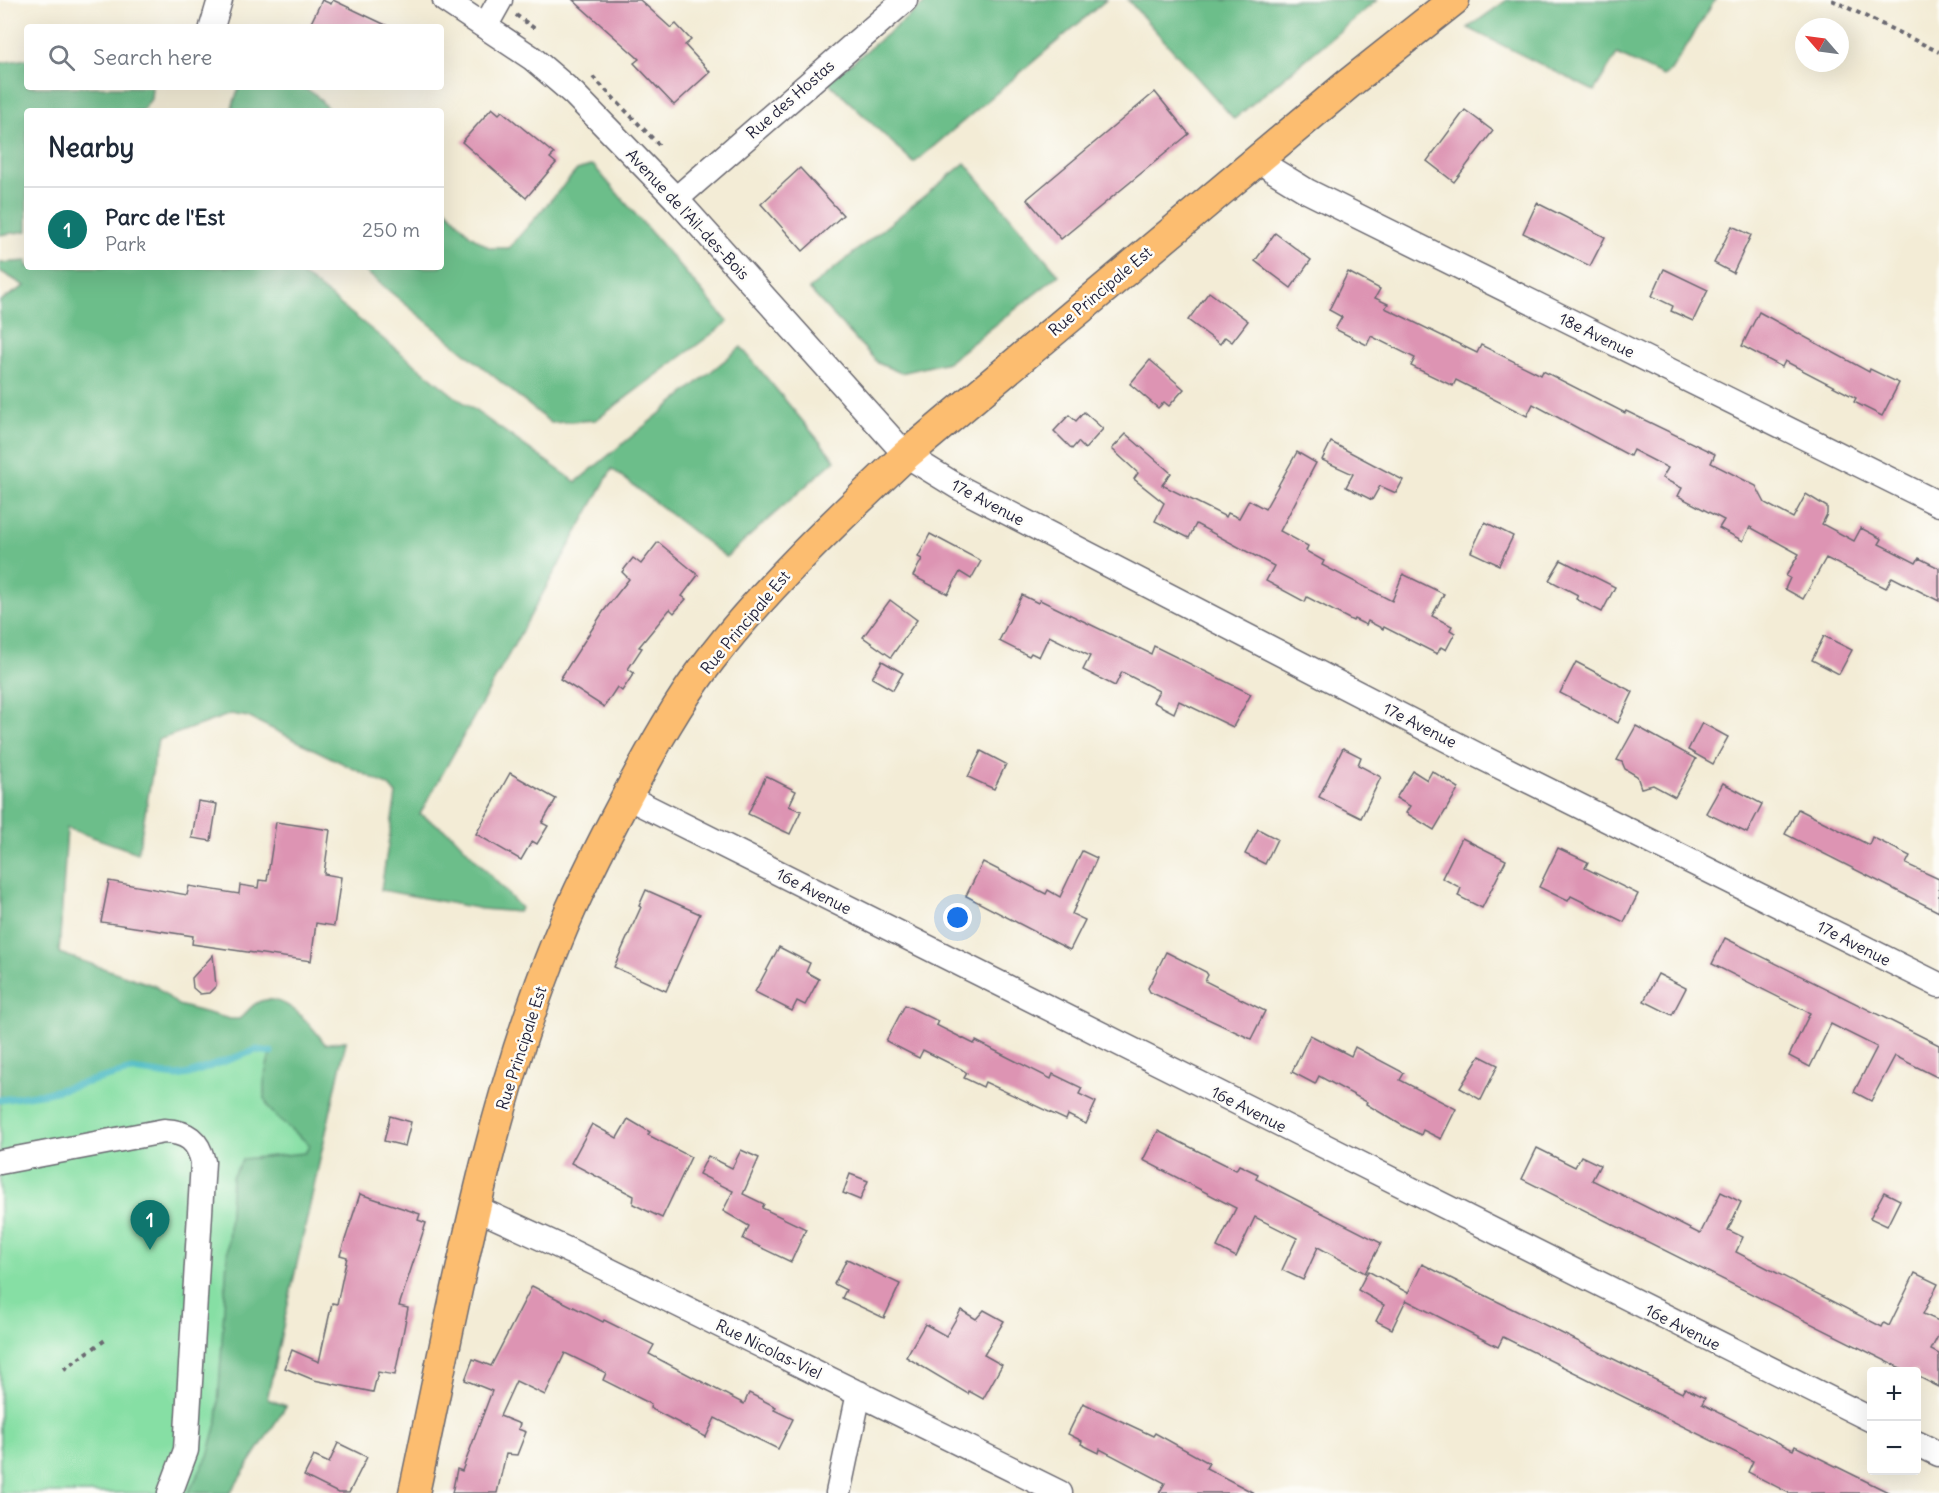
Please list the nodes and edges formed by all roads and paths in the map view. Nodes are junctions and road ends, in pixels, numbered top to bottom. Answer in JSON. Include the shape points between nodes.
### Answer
{"nodes":[{"id":1,"x":220,"y":0,"type":"edge"},
{"id":2,"x":446,"y":0,"type":"edge"},
{"id":3,"x":500,"y":0,"type":"edge"},
{"id":4,"x":905,"y":0,"type":"edge"},
{"id":5,"x":1454,"y":0,"type":"edge"},
{"id":6,"x":1832,"y":0,"type":"edge"},
{"id":7,"x":213,"y":24,"type":"edge"},
{"id":8,"x":486,"y":25,"type":"junction"},
{"id":9,"x":1939,"y":52,"type":"edge"},
{"id":10,"x":1259,"y":158,"type":"junction"},
{"id":11,"x":676,"y":199,"type":"junction"},
{"id":12,"x":906,"y":455,"type":"junction"},
{"id":13,"x":1939,"y":504,"type":"edge"},
{"id":14,"x":627,"y":797,"type":"junction"},
{"id":15,"x":1939,"y":985,"type":"edge"},
{"id":16,"x":0,"y":1162,"type":"edge"},
{"id":17,"x":476,"y":1208,"type":"junction"},
{"id":18,"x":108,"y":1338,"type":"dead end"},
{"id":19,"x":64,"y":1369,"type":"dead end"},
{"id":20,"x":859,"y":1393,"type":"junction"},
{"id":21,"x":1867,"y":1417,"type":"edge"},
{"id":22,"x":1921,"y":1445,"type":"edge"},
{"id":23,"x":1939,"y":1454,"type":"edge"},
{"id":24,"x":170,"y":1493,"type":"edge"},
{"id":25,"x":414,"y":1493,"type":"edge"},
{"id":26,"x":838,"y":1493,"type":"edge"},
{"id":27,"x":1060,"y":1493,"type":"edge"}],
"edges":[{"from":1,"to":7,"type":"street"},
{"from":2,"to":8,"type":"street","name":"Avenue de l'Ail-des-Bois"},
{"from":3,"to":8,"type":"street"},
{"from":4,"to":11,"type":"street","name":"Rue des Hostas"},
{"from":5,"to":10,"type":"main road","name":"Rue Principale Est"},
{"from":6,"to":9,"type":"path"},
{"from":8,"to":11,"type":"street","name":"Avenue de l'Ail-des-Bois","via":[[574,94]]},
{"from":10,"to":12,"type":"main road","name":"Rue Principale Est"},
{"from":10,"to":13,"type":"street","name":"18e Avenue","via":[[1307,191]]},
{"from":11,"to":12,"type":"street","name":"Avenue de l'Ail-des-Bois"},
{"from":12,"to":14,"type":"main road","name":"Rue Principale Est","via":[[811,547],[740,624],[681,703]]},
{"from":12,"to":15,"type":"street","name":"17e Avenue","via":[[958,487],[1444,738]]},
{"from":14,"to":17,"type":"main road","name":"Rue Principale Est","via":[[557,939],[503,1099]]},
{"from":14,"to":21,"type":"street","name":"16e Avenue"},
{"from":16,"to":24,"type":"street","via":[[164,1131],[178,1131],[191,1137],[200,1148],[203,1162],[186,1450]]},
{"from":17,"to":20,"type":"street","name":"Rue Nicolas-Viel"},
{"from":17,"to":25,"type":"main road","name":"Rue Principale Est"},
{"from":18,"to":19,"type":"path"},
{"from":20,"to":26,"type":"street"},
{"from":20,"to":27,"type":"street","name":"Rue Nicolas-Viel"},
{"from":22,"to":23,"type":"street"}]}
